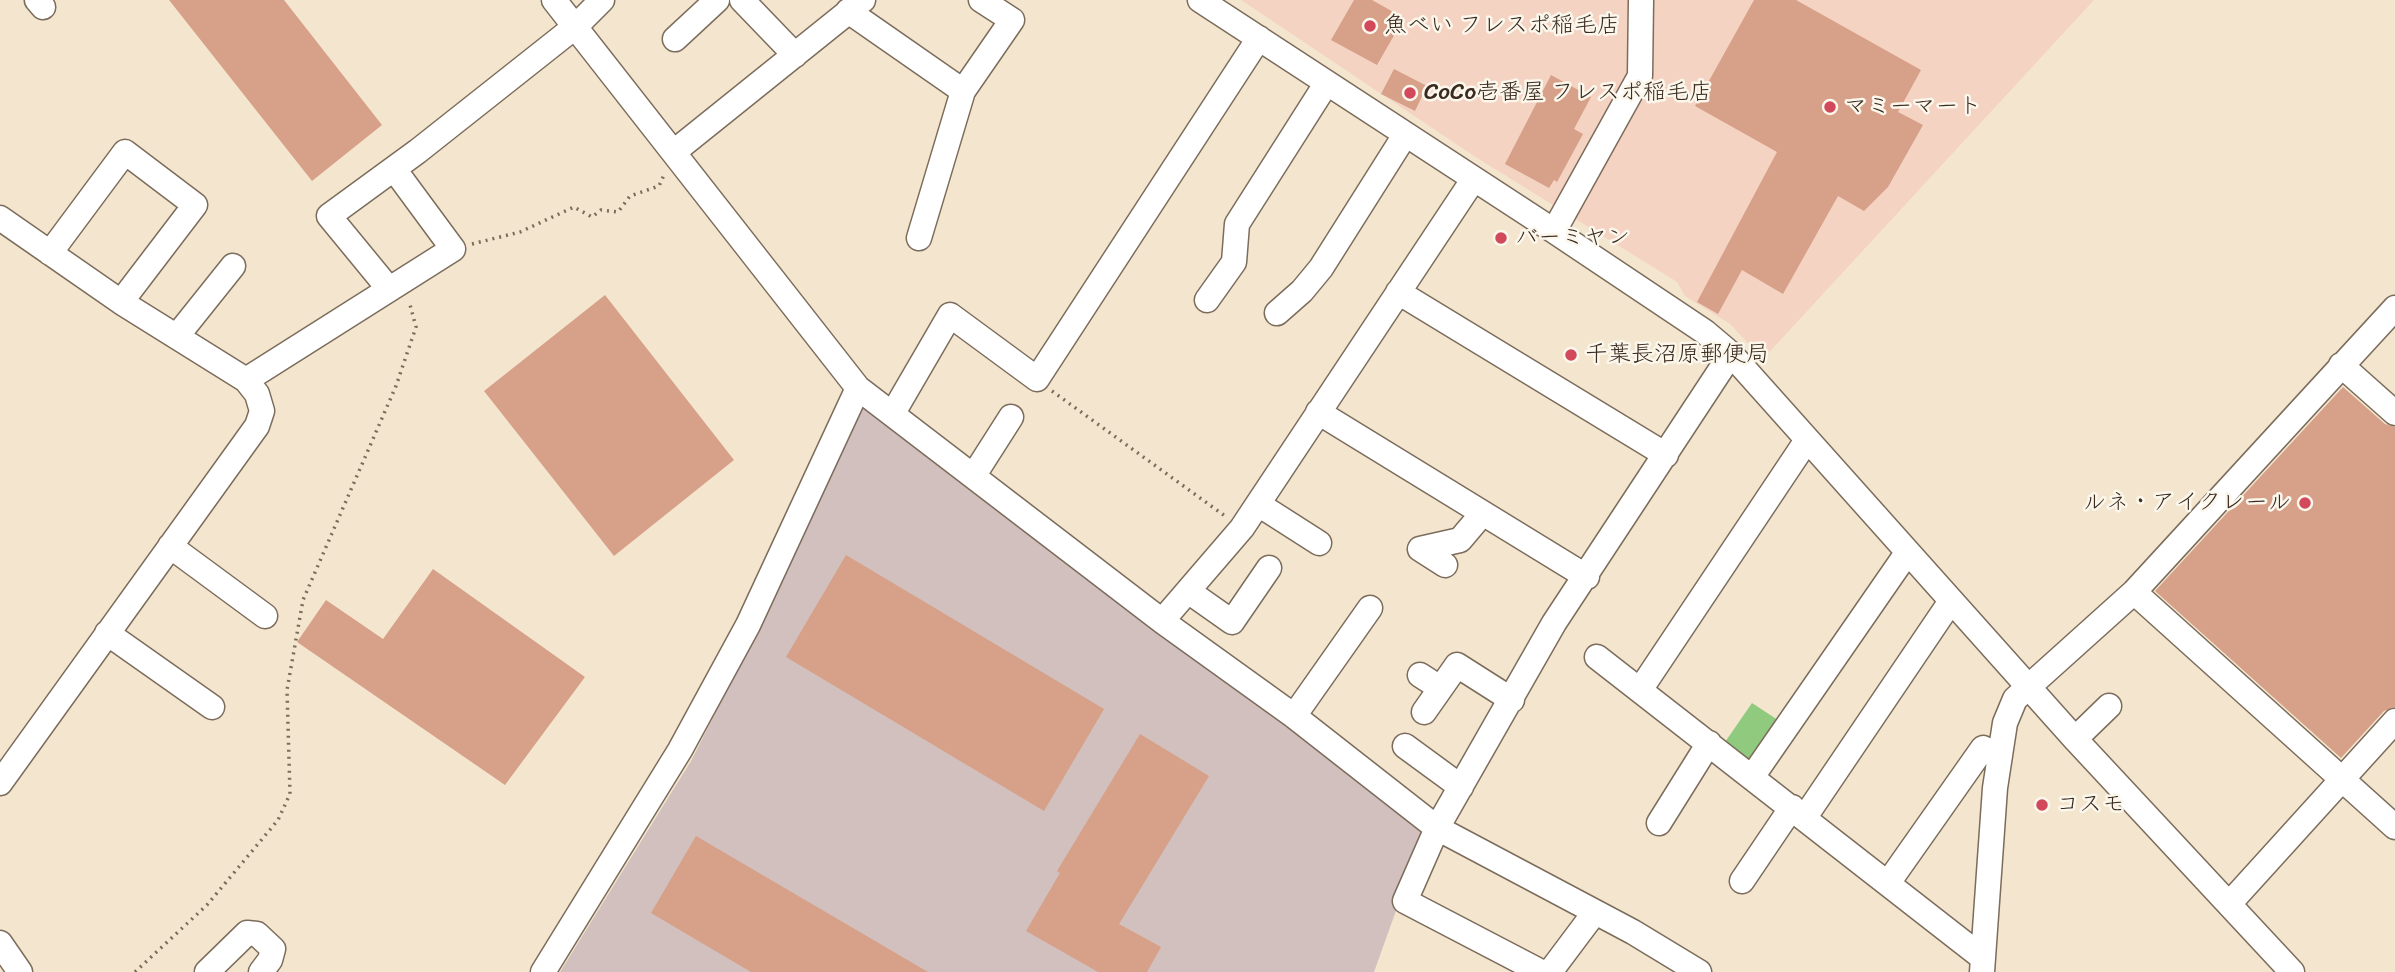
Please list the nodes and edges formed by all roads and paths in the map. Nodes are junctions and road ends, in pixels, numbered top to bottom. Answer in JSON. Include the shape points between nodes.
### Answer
{"nodes":[{"id":1,"x":554,"y":0,"type":"edge"},
{"id":2,"x":602,"y":0,"type":"edge"},
{"id":3,"x":717,"y":0,"type":"edge"},
{"id":4,"x":742,"y":0,"type":"edge"},
{"id":5,"x":981,"y":0,"type":"edge"},
{"id":6,"x":1641,"y":0,"type":"edge"},
{"id":7,"x":1210,"y":3,"type":"edge"},
{"id":8,"x":855,"y":6,"type":"edge"},
{"id":9,"x":576,"y":26,"type":"junction"},
{"id":10,"x":1259,"y":38,"type":"junction"},
{"id":11,"x":675,"y":39,"type":"dead end"},
{"id":12,"x":795,"y":55,"type":"junction"},
{"id":13,"x":1326,"y":84,"type":"junction"},
{"id":14,"x":963,"y":91,"type":"junction"},
{"id":15,"x":1405,"y":135,"type":"junction"},
{"id":16,"x":675,"y":151,"type":"junction"},
{"id":17,"x":394,"y":169,"type":"junction"},
{"id":18,"x":1473,"y":180,"type":"junction"},
{"id":19,"x":0,"y":218,"type":"edge"},
{"id":20,"x":1554,"y":231,"type":"junction"},
{"id":21,"x":919,"y":238,"type":"dead end"},
{"id":22,"x":453,"y":249,"type":"junction"},
{"id":23,"x":50,"y":253,"type":"junction"},
{"id":24,"x":233,"y":266,"type":"dead end"},
{"id":25,"x":396,"y":285,"type":"junction"},
{"id":26,"x":1398,"y":292,"type":"junction"},
{"id":27,"x":1207,"y":300,"type":"dead end"},
{"id":28,"x":121,"y":302,"type":"junction"},
{"id":29,"x":2395,"y":307,"type":"edge"},
{"id":30,"x":1277,"y":313,"type":"dead end"},
{"id":31,"x":177,"y":336,"type":"junction"},
{"id":32,"x":1731,"y":354,"type":"junction"},
{"id":33,"x":2342,"y":365,"type":"junction"},
{"id":34,"x":1037,"y":379,"type":"junction"},
{"id":35,"x":246,"y":380,"type":"junction"},
{"id":36,"x":858,"y":388,"type":"junction"},
{"id":37,"x":1318,"y":412,"type":"junction"},
{"id":38,"x":893,"y":413,"type":"junction"},
{"id":39,"x":2395,"y":413,"type":"edge"},
{"id":40,"x":1012,"y":417,"type":"dead end"},
{"id":41,"x":1807,"y":440,"type":"junction"},
{"id":42,"x":1666,"y":455,"type":"junction"},
{"id":43,"x":974,"y":475,"type":"junction"},
{"id":44,"x":1258,"y":504,"type":"junction"},
{"id":45,"x":1482,"y":514,"type":"junction"},
{"id":46,"x":1242,"y":528,"type":"junction"},
{"id":47,"x":1319,"y":543,"type":"dead end"},
{"id":48,"x":170,"y":546,"type":"junction"},
{"id":49,"x":1907,"y":553,"type":"junction"},
{"id":50,"x":1445,"y":565,"type":"dead end"},
{"id":51,"x":1269,"y":568,"type":"dead end"},
{"id":52,"x":1587,"y":577,"type":"junction"},
{"id":53,"x":1188,"y":591,"type":"junction"},
{"id":54,"x":2134,"y":592,"type":"junction"},
{"id":55,"x":1951,"y":601,"type":"junction"},
{"id":56,"x":1370,"y":608,"type":"dead end"},
{"id":57,"x":265,"y":615,"type":"dead end"},
{"id":58,"x":1163,"y":621,"type":"junction"},
{"id":59,"x":107,"y":633,"type":"junction"},
{"id":60,"x":1597,"y":657,"type":"dead end"},
{"id":61,"x":2027,"y":686,"type":"junction"},
{"id":62,"x":1640,"y":690,"type":"junction"},
{"id":63,"x":1512,"y":700,"type":"junction"},
{"id":64,"x":2109,"y":706,"type":"dead end"},
{"id":65,"x":212,"y":708,"type":"dead end"},
{"id":66,"x":1424,"y":712,"type":"dead end"},
{"id":67,"x":1294,"y":716,"type":"junction"},
{"id":68,"x":2395,"y":721,"type":"edge"},
{"id":69,"x":2075,"y":739,"type":"junction"},
{"id":70,"x":1709,"y":744,"type":"junction"},
{"id":71,"x":1405,"y":746,"type":"dead end"},
{"id":72,"x":2000,"y":756,"type":"junction"},
{"id":73,"x":1752,"y":777,"type":"junction"},
{"id":74,"x":2342,"y":778,"type":"junction"},
{"id":75,"x":0,"y":783,"type":"edge"},
{"id":76,"x":1461,"y":787,"type":"junction"},
{"id":77,"x":1798,"y":812,"type":"junction"},
{"id":78,"x":1659,"y":824,"type":"dead end"},
{"id":79,"x":2395,"y":827,"type":"edge"},
{"id":80,"x":1437,"y":828,"type":"junction"},
{"id":81,"x":1742,"y":881,"type":"dead end"},
{"id":82,"x":1888,"y":883,"type":"junction"},
{"id":83,"x":2229,"y":904,"type":"junction"},
{"id":84,"x":1595,"y":912,"type":"junction"},
{"id":85,"x":0,"y":943,"type":"edge"},
{"id":86,"x":1503,"y":963,"type":"edge"},
{"id":87,"x":1982,"y":965,"type":"edge"},
{"id":88,"x":20,"y":972,"type":"edge"},
{"id":89,"x":135,"y":972,"type":"edge"},
{"id":90,"x":207,"y":972,"type":"edge"},
{"id":91,"x":261,"y":972,"type":"edge"},
{"id":92,"x":543,"y":972,"type":"edge"},
{"id":93,"x":1541,"y":972,"type":"edge"},
{"id":94,"x":1550,"y":972,"type":"edge"},
{"id":95,"x":1699,"y":972,"type":"edge"},
{"id":96,"x":2292,"y":972,"type":"edge"}],
"edges":[{"from":1,"to":9,"type":"street"},
{"from":2,"to":9,"type":"street"},
{"from":3,"to":11,"type":"street"},
{"from":4,"to":12,"type":"street"},
{"from":5,"to":14,"type":"street","via":[[1012,20]]},
{"from":6,"to":20,"type":"street","via":[[1640,76]]},
{"from":7,"to":10,"type":"street"},
{"from":8,"to":12,"type":"street"},
{"from":8,"to":14,"type":"street"},
{"from":9,"to":16,"type":"street"},
{"from":9,"to":17,"type":"street"},
{"from":10,"to":13,"type":"street"},
{"from":10,"to":34,"type":"street"},
{"from":12,"to":16,"type":"street"},
{"from":13,"to":15,"type":"street"},
{"from":13,"to":27,"type":"street","via":[[1237,224],[1234,262]]},
{"from":14,"to":21,"type":"street"},
{"from":15,"to":18,"type":"street"},
{"from":15,"to":30,"type":"street","via":[[1321,268]]},
{"from":16,"to":22,"type":"path","via":[[659,186],[630,196],[618,212],[601,210],[592,217],[574,208],[520,232]]},
{"from":16,"to":36,"type":"street"},
{"from":17,"to":22,"type":"street"},
{"from":17,"to":25,"type":"street","via":[[328,216]]},
{"from":18,"to":20,"type":"street"},
{"from":18,"to":26,"type":"street"},
{"from":19,"to":23,"type":"street"},
{"from":20,"to":32,"type":"street"},
{"from":22,"to":25,"type":"street"},
{"from":23,"to":28,"type":"street"},
{"from":23,"to":28,"type":"street","via":[[125,152],[195,205]]},
{"from":24,"to":31,"type":"street"},
{"from":25,"to":35,"type":"street"},
{"from":25,"to":89,"type":"path","via":[[416,327],[396,386],[303,600],[287,690],[290,794],[278,820],[207,905]]},
{"from":26,"to":37,"type":"street"},
{"from":26,"to":42,"type":"street"},
{"from":28,"to":31,"type":"street"},
{"from":29,"to":33,"type":"street"},
{"from":31,"to":35,"type":"street"},
{"from":32,"to":41,"type":"street"},
{"from":32,"to":42,"type":"street"},
{"from":33,"to":39,"type":"street"},
{"from":33,"to":54,"type":"street"},
{"from":34,"to":38,"type":"street","via":[[950,315]]},
{"from":34,"to":46,"type":"path"},
{"from":35,"to":48,"type":"street","via":[[262,411],[257,426]]},
{"from":36,"to":38,"type":"street"},
{"from":36,"to":92,"type":"street","via":[[741,636],[680,750]]},
{"from":37,"to":44,"type":"street"},
{"from":37,"to":45,"type":"street"},
{"from":38,"to":43,"type":"street"},
{"from":40,"to":43,"type":"street"},
{"from":41,"to":49,"type":"street"},
{"from":41,"to":62,"type":"street"},
{"from":42,"to":52,"type":"street"},
{"from":43,"to":58,"type":"street"},
{"from":44,"to":46,"type":"street"},
{"from":44,"to":47,"type":"street"},
{"from":45,"to":50,"type":"street","via":[[1460,540],[1420,549]]},
{"from":45,"to":52,"type":"street"},
{"from":46,"to":53,"type":"street"},
{"from":48,"to":57,"type":"street"},
{"from":48,"to":59,"type":"street"},
{"from":49,"to":55,"type":"street"},
{"from":49,"to":73,"type":"street"},
{"from":51,"to":53,"type":"street","via":[[1232,622]]},
{"from":52,"to":63,"type":"street","via":[[1554,623]]},
{"from":53,"to":58,"type":"street"},
{"from":54,"to":61,"type":"street"},
{"from":54,"to":74,"type":"street"},
{"from":55,"to":61,"type":"street"},
{"from":55,"to":77,"type":"street"},
{"from":56,"to":67,"type":"street"},
{"from":58,"to":67,"type":"street"},
{"from":59,"to":65,"type":"street"},
{"from":59,"to":75,"type":"street"},
{"from":60,"to":62,"type":"street"},
{"from":61,"to":69,"type":"street"},
{"from":61,"to":72,"type":"street","via":[[2015,699]]},
{"from":62,"to":70,"type":"street"},
{"from":63,"to":66,"type":"street","via":[[1457,665],[1430,681]]},
{"from":63,"to":76,"type":"street"},
{"from":64,"to":69,"type":"street"},
{"from":67,"to":80,"type":"street"},
{"from":68,"to":74,"type":"street"},
{"from":69,"to":83,"type":"street"},
{"from":70,"to":73,"type":"street"},
{"from":70,"to":78,"type":"street"},
{"from":71,"to":76,"type":"street"},
{"from":72,"to":82,"type":"street","via":[[1983,748]]},
{"from":72,"to":87,"type":"street"},
{"from":73,"to":77,"type":"street"},
{"from":74,"to":79,"type":"street"},
{"from":74,"to":83,"type":"street"},
{"from":76,"to":80,"type":"street"},
{"from":77,"to":81,"type":"street"},
{"from":77,"to":82,"type":"street"},
{"from":80,"to":84,"type":"street"},
{"from":80,"to":86,"type":"street","via":[[1405,901]]},
{"from":82,"to":87,"type":"street"},
{"from":83,"to":96,"type":"street"},
{"from":84,"to":94,"type":"street"},
{"from":84,"to":95,"type":"street"},
{"from":85,"to":88,"type":"street"},
{"from":86,"to":93,"type":"street"},
{"from":90,"to":91,"type":"street","via":[[247,933],[257,934],[272,949]]}]}
